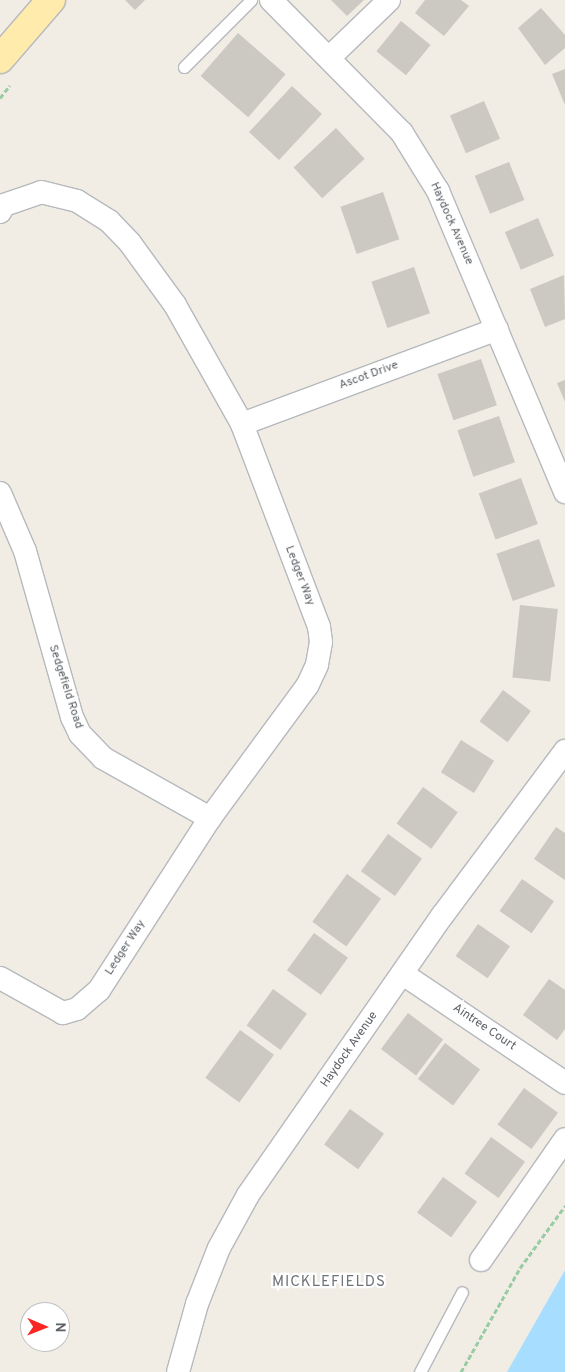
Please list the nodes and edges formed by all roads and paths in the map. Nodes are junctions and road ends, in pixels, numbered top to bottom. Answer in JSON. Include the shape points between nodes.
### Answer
{"nodes":[{"id":1,"x":51,"y":0,"type":"edge"},
{"id":2,"x":251,"y":0,"type":"edge"},
{"id":3,"x":271,"y":0,"type":"edge"},
{"id":4,"x":389,"y":0,"type":"edge"},
{"id":5,"x":330,"y":57,"type":"junction"},
{"id":6,"x":0,"y":59,"type":"edge"},
{"id":7,"x":184,"y":67,"type":"dead end"},
{"id":8,"x":0,"y":212,"type":"edge"},
{"id":9,"x":497,"y":329,"type":"junction"},
{"id":10,"x":242,"y":424,"type":"junction"},
{"id":11,"x":557,"y":449,"type":"edge"},
{"id":12,"x":565,"y":492,"type":"edge"},
{"id":13,"x":0,"y":493,"type":"edge"},
{"id":14,"x":565,"y":751,"type":"edge"},
{"id":15,"x":210,"y":818,"type":"junction"},
{"id":16,"x":403,"y":974,"type":"junction"},
{"id":17,"x":0,"y":978,"type":"edge"},
{"id":18,"x":565,"y":1083,"type":"edge"},
{"id":19,"x":565,"y":1139,"type":"edge"},
{"id":20,"x":565,"y":1206,"type":"edge"},
{"id":21,"x":482,"y":1260,"type":"dead end"},
{"id":22,"x":462,"y":1292,"type":"dead end"},
{"id":23,"x":178,"y":1372,"type":"edge"},
{"id":24,"x":420,"y":1372,"type":"edge"},
{"id":25,"x":461,"y":1372,"type":"edge"}],
"edges":[{"from":1,"to":6,"type":"main road"},
{"from":2,"to":7,"type":"lane"},
{"from":3,"to":5,"type":"street","name":"Haydock Avenue"},
{"from":4,"to":5,"type":"street"},
{"from":5,"to":9,"type":"street","name":"Haydock Avenue","via":[[402,133],[438,191]]},
{"from":8,"to":10,"type":"street","name":"Ledger Way","via":[[4,205],[40,192],[77,201],[109,221],[130,243],[175,305]]},
{"from":9,"to":10,"type":"street","name":"Ascot Drive"},
{"from":9,"to":11,"type":"street","name":"Haydock Avenue"},
{"from":10,"to":15,"type":"street","name":"Ledger Way","via":[[319,627],[321,652],[307,686]]},
{"from":11,"to":12,"type":"street","name":"Haydock Avenue"},
{"from":13,"to":15,"type":"street","name":"Sedgefield Road","via":[[25,551],[80,734],[103,758]]},
{"from":14,"to":16,"type":"street","name":"Haydock Avenue"},
{"from":15,"to":17,"type":"street","name":"Ledger Way","via":[[99,990],[77,1009],[63,1013]]},
{"from":16,"to":18,"type":"street","name":"Aintree Court"},
{"from":16,"to":23,"type":"street","name":"Haydock Avenue","via":[[248,1195],[219,1248],[197,1304]]},
{"from":19,"to":21,"type":"street"},
{"from":20,"to":25,"type":"path","via":[[520,1268]]},
{"from":22,"to":24,"type":"lane"}]}
